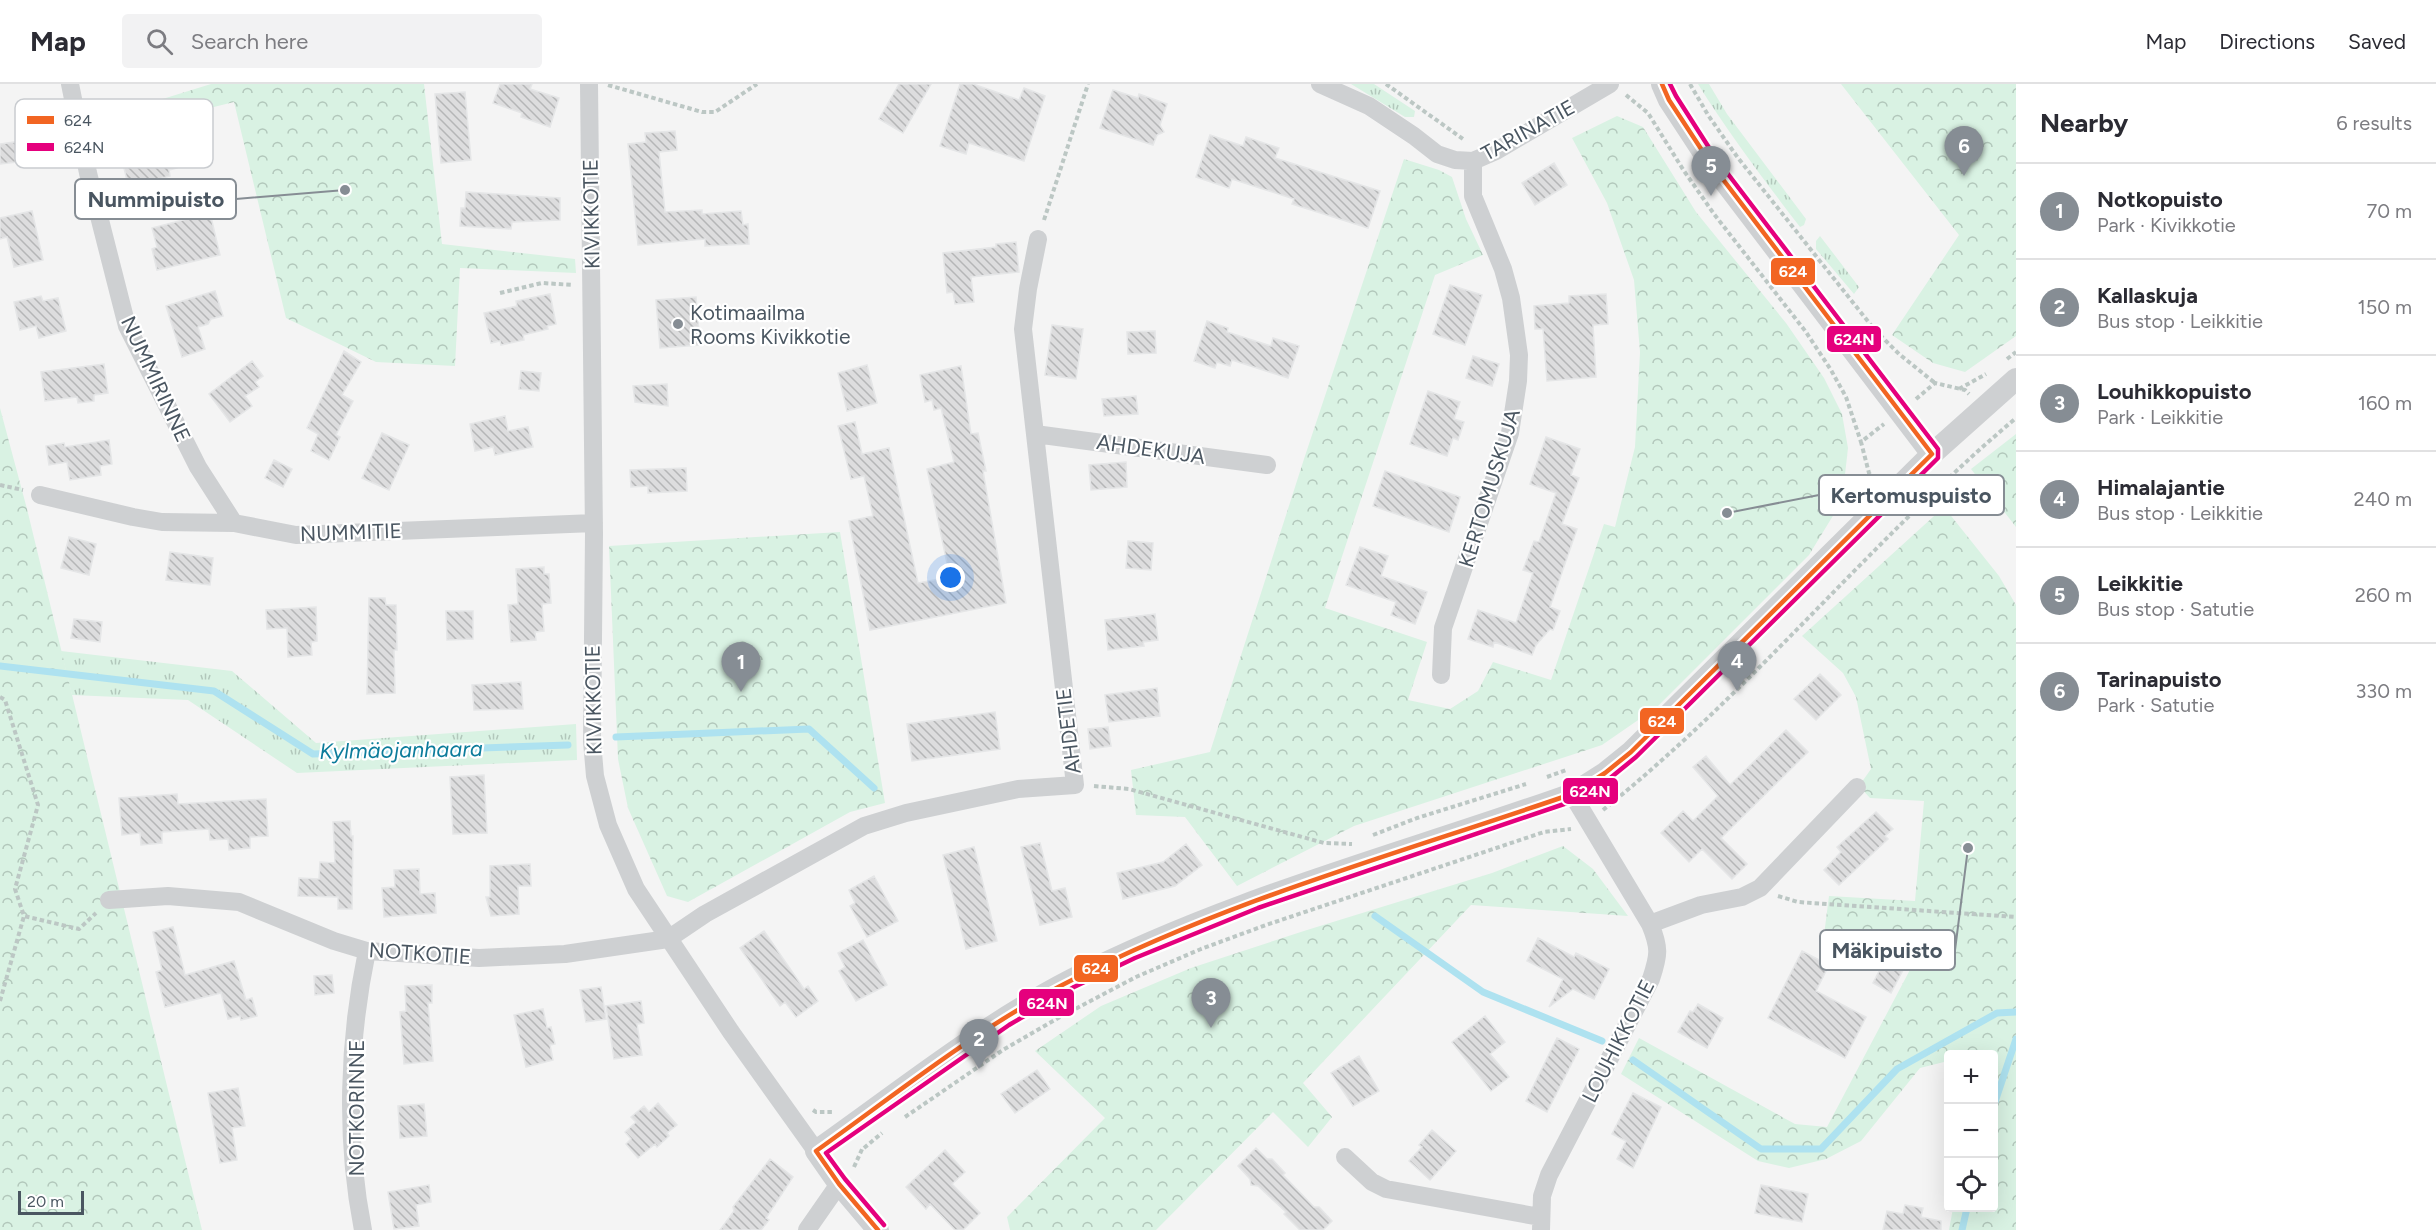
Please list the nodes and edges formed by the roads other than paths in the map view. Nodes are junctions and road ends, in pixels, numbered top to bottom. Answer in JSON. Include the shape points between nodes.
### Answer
{"nodes":[{"id":1,"x":70,"y":84,"type":"edge"},
{"id":2,"x":589,"y":84,"type":"edge"},
{"id":3,"x":1320,"y":84,"type":"edge"},
{"id":4,"x":1662,"y":84,"type":"edge"},
{"id":5,"x":1617,"y":88,"type":"edge"},
{"id":6,"x":73,"y":99,"type":"edge"},
{"id":7,"x":1473,"y":161,"type":"junction"},
{"id":8,"x":87,"y":168,"type":"edge"},
{"id":9,"x":1038,"y":239,"type":"road end"},
{"id":10,"x":2009,"y":371,"type":"edge"},
{"id":11,"x":1035,"y":434,"type":"junction"},
{"id":12,"x":1932,"y":454,"type":"junction"},
{"id":13,"x":1267,"y":465,"type":"dead end"},
{"id":14,"x":40,"y":495,"type":"dead end"},
{"id":15,"x":234,"y":523,"type":"junction"},
{"id":16,"x":594,"y":523,"type":"junction"},
{"id":17,"x":1441,"y":675,"type":"dead end"},
{"id":18,"x":1857,"y":787,"type":"dead end"},
{"id":19,"x":1572,"y":794,"type":"junction"},
{"id":20,"x":109,"y":900,"type":"road end"},
{"id":21,"x":1650,"y":924,"type":"junction"},
{"id":22,"x":668,"y":939,"type":"junction"},
{"id":23,"x":367,"y":951,"type":"junction"},
{"id":24,"x":816,"y":1151,"type":"junction"},
{"id":25,"x":1345,"y":1157,"type":"dead end"},
{"id":26,"x":839,"y":1184,"type":"junction"},
{"id":27,"x":1540,"y":1223,"type":"edge"},
{"id":28,"x":363,"y":1230,"type":"edge"},
{"id":29,"x":807,"y":1230,"type":"edge"},
{"id":30,"x":878,"y":1230,"type":"edge"}],
"edges":[{"from":1,"to":6,"type":"street","name":"NUMMIRINNE"},
{"from":2,"to":16,"type":"street","name":"KIVIKKOTIE"},
{"from":3,"to":7,"type":"street","name":"TARINATIE","via":[[1369,106],[1437,154]]},
{"from":4,"to":12,"type":"street","via":[[1709,160]]},
{"from":5,"to":7,"type":"street","name":"TARINATIE"},
{"from":7,"to":17,"type":"street","name":"KERTOMUSKUJA","via":[[1473,196],[1511,298],[1519,355],[1518,381],[1510,433],[1443,628]]},
{"from":8,"to":15,"type":"street","name":"NUMMIRINNE","via":[[127,326],[198,467]]},
{"from":9,"to":11,"type":"street","name":"AHDETIE","via":[[1023,329]]},
{"from":10,"to":12,"type":"street"},
{"from":11,"to":13,"type":"street","name":"AHDEKUJA"},
{"from":11,"to":22,"type":"street","name":"AHDETIE","via":[[1075,785],[1017,789],[864,826],[705,914]]},
{"from":12,"to":19,"type":"street","via":[[1631,752]]},
{"from":14,"to":15,"type":"street","name":"NUMMITIE","via":[[162,522]]},
{"from":15,"to":16,"type":"street","name":"NUMMITIE","via":[[296,536]]},
{"from":16,"to":22,"type":"street","name":"KIVIKKOTIE","via":[[595,776],[609,825],[636,889]]},
{"from":18,"to":21,"type":"street","via":[[1760,888],[1742,897],[1701,904]]},
{"from":19,"to":21,"type":"street","name":"LOUHIKKOTIE"},
{"from":19,"to":24,"type":"street","via":[[1195,923],[1070,981],[952,1052]]},
{"from":20,"to":23,"type":"street","name":"NOTKOTIE","via":[[168,896],[239,902]]},
{"from":21,"to":27,"type":"street","name":"LOUHIKKOTIE","via":[[1658,944],[1651,979],[1549,1175],[1542,1196]]},
{"from":22,"to":23,"type":"street","name":"NOTKOTIE","via":[[566,954],[491,957]]},
{"from":22,"to":24,"type":"street","name":"KIVIKKOTIE"},
{"from":23,"to":28,"type":"street","name":"NOTKORINNE","via":[[351,1081],[353,1160]]},
{"from":24,"to":26,"type":"street","name":"KIVIKKOTIE"},
{"from":25,"to":27,"type":"street","via":[[1372,1182],[1386,1189]]},
{"from":26,"to":29,"type":"street"},
{"from":26,"to":30,"type":"street","name":"KIVIKKOTIE"}]}
